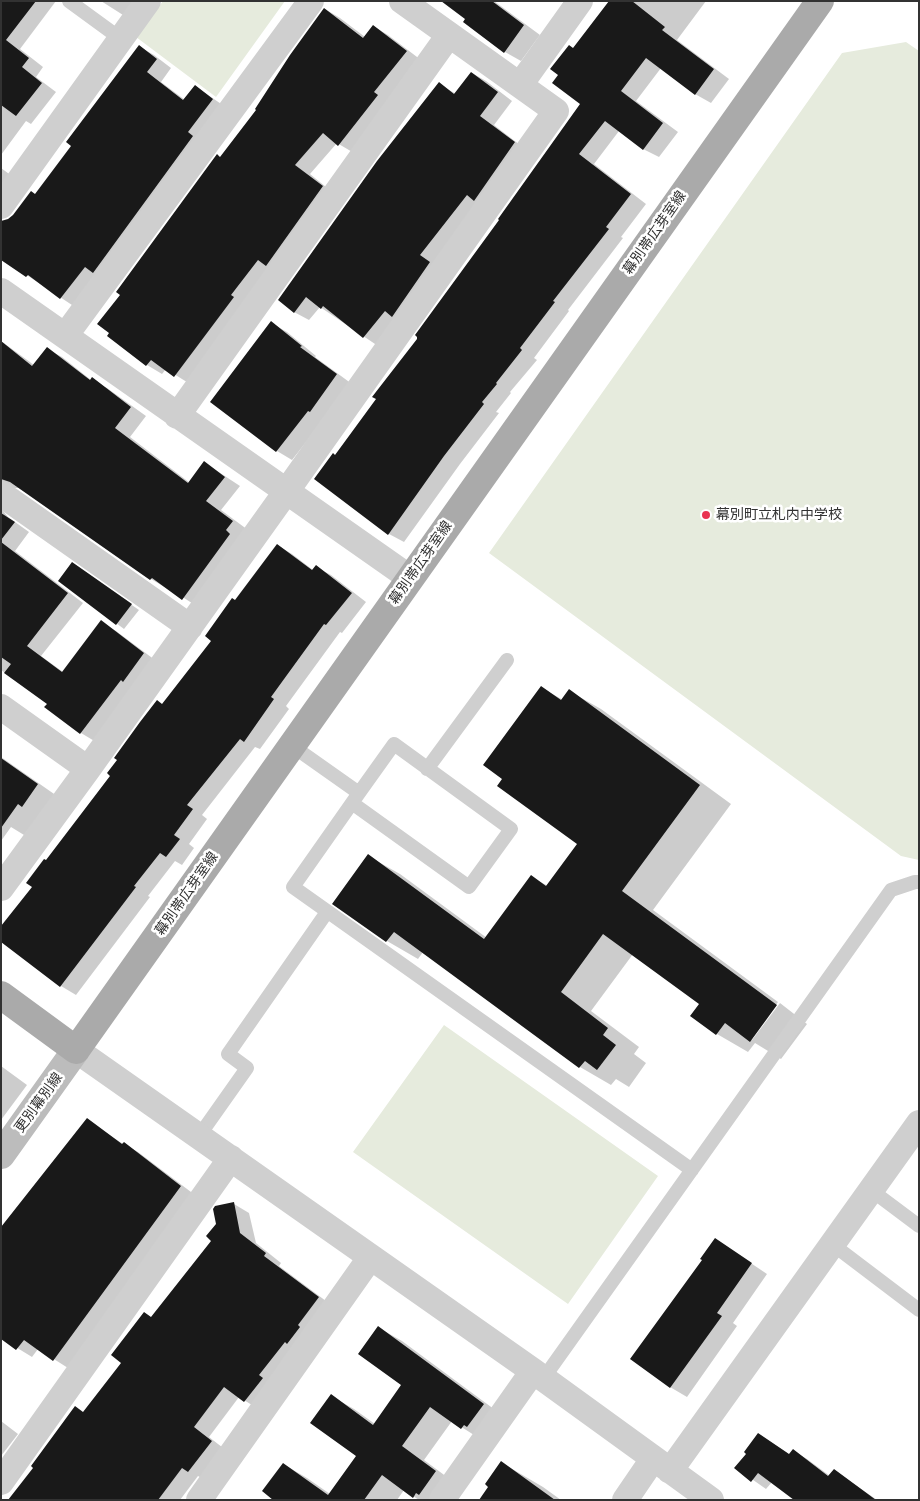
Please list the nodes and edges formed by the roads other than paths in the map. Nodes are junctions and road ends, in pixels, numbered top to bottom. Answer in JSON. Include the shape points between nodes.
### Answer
{"nodes":[{"id":1,"x":69,"y":1,"type":"edge"},
{"id":2,"x":148,"y":1,"type":"edge"},
{"id":3,"x":311,"y":1,"type":"edge"},
{"id":4,"x":402,"y":1,"type":"edge"},
{"id":5,"x":580,"y":1,"type":"edge"},
{"id":6,"x":820,"y":1,"type":"edge"},
{"id":7,"x":449,"y":35,"type":"junction"},
{"id":8,"x":121,"y":39,"type":"junction"},
{"id":9,"x":520,"y":86,"type":"junction"},
{"id":10,"x":1,"y":206,"type":"edge"},
{"id":11,"x":1,"y":291,"type":"edge"},
{"id":12,"x":65,"y":336,"type":"junction"},
{"id":13,"x":177,"y":416,"type":"junction"},
{"id":14,"x":286,"y":492,"type":"junction"},
{"id":15,"x":1,"y":494,"type":"edge"},
{"id":16,"x":410,"y":578,"type":"junction"},
{"id":17,"x":190,"y":627,"type":"junction"},
{"id":18,"x":507,"y":660,"type":"dead end"},
{"id":19,"x":1,"y":707,"type":"edge"},
{"id":20,"x":291,"y":745,"type":"junction"},
{"id":21,"x":88,"y":769,"type":"junction"},
{"id":22,"x":427,"y":769,"type":"junction"},
{"id":23,"x":356,"y":798,"type":"junction"},
{"id":24,"x":919,"y":882,"type":"edge"},
{"id":25,"x":1,"y":888,"type":"edge"},
{"id":26,"x":327,"y":912,"type":"junction"},
{"id":27,"x":1,"y":995,"type":"edge"},
{"id":28,"x":76,"y":1050,"type":"junction"},
{"id":29,"x":919,"y":1123,"type":"edge"},
{"id":30,"x":200,"y":1136,"type":"junction"},
{"id":31,"x":1,"y":1155,"type":"edge"},
{"id":32,"x":231,"y":1158,"type":"junction"},
{"id":33,"x":692,"y":1170,"type":"junction"},
{"id":34,"x":871,"y":1190,"type":"junction"},
{"id":35,"x":919,"y":1226,"type":"edge"},
{"id":36,"x":832,"y":1244,"type":"junction"},
{"id":37,"x":370,"y":1258,"type":"junction"},
{"id":38,"x":919,"y":1310,"type":"edge"},
{"id":39,"x":538,"y":1375,"type":"junction"},
{"id":40,"x":662,"y":1465,"type":"junction"},
{"id":41,"x":1,"y":1482,"type":"edge"},
{"id":42,"x":707,"y":1499,"type":"edge"},
{"id":43,"x":199,"y":1500,"type":"edge"},
{"id":44,"x":442,"y":1500,"type":"edge"},
{"id":45,"x":625,"y":1500,"type":"edge"}],
"edges":[{"from":1,"to":8,"type":"lane"},
{"from":2,"to":8,"type":"street"},
{"from":3,"to":12,"type":"street"},
{"from":4,"to":7,"type":"street"},
{"from":5,"to":9,"type":"street"},
{"from":6,"to":16,"type":"main road","name":"幕別帯広芽室線"},
{"from":7,"to":9,"type":"street"},
{"from":7,"to":13,"type":"street"},
{"from":8,"to":10,"type":"street"},
{"from":9,"to":14,"type":"street","via":[[556,111]]},
{"from":11,"to":12,"type":"street"},
{"from":12,"to":13,"type":"street"},
{"from":13,"to":14,"type":"street"},
{"from":14,"to":16,"type":"street"},
{"from":14,"to":17,"type":"street"},
{"from":15,"to":17,"type":"street"},
{"from":16,"to":20,"type":"main road","name":"幕別帯広芽室線"},
{"from":17,"to":21,"type":"street"},
{"from":18,"to":22,"type":"lane"},
{"from":19,"to":21,"type":"street"},
{"from":20,"to":23,"type":"lane"},
{"from":20,"to":28,"type":"main road","name":"幕別帯広芽室線"},
{"from":21,"to":25,"type":"street"},
{"from":22,"to":23,"type":"lane","via":[[394,744]]},
{"from":22,"to":23,"type":"lane","via":[[511,829],[469,887]]},
{"from":23,"to":26,"type":"lane","via":[[293,887]]},
{"from":24,"to":33,"type":"lane","via":[[891,890]]},
{"from":26,"to":30,"type":"lane","via":[[228,1054],[247,1068]]},
{"from":26,"to":33,"type":"lane"},
{"from":27,"to":28,"type":"main road"},
{"from":28,"to":30,"type":"street"},
{"from":28,"to":31,"type":"main road","name":"更別幕別線"},
{"from":29,"to":34,"type":"street"},
{"from":30,"to":32,"type":"street"},
{"from":32,"to":37,"type":"street"},
{"from":32,"to":41,"type":"street"},
{"from":33,"to":39,"type":"lane"},
{"from":34,"to":35,"type":"lane"},
{"from":34,"to":36,"type":"street"},
{"from":36,"to":38,"type":"lane"},
{"from":36,"to":40,"type":"street"},
{"from":37,"to":39,"type":"street"},
{"from":37,"to":43,"type":"street"},
{"from":39,"to":40,"type":"street"},
{"from":39,"to":44,"type":"street"},
{"from":40,"to":42,"type":"street"},
{"from":40,"to":45,"type":"street"}]}
